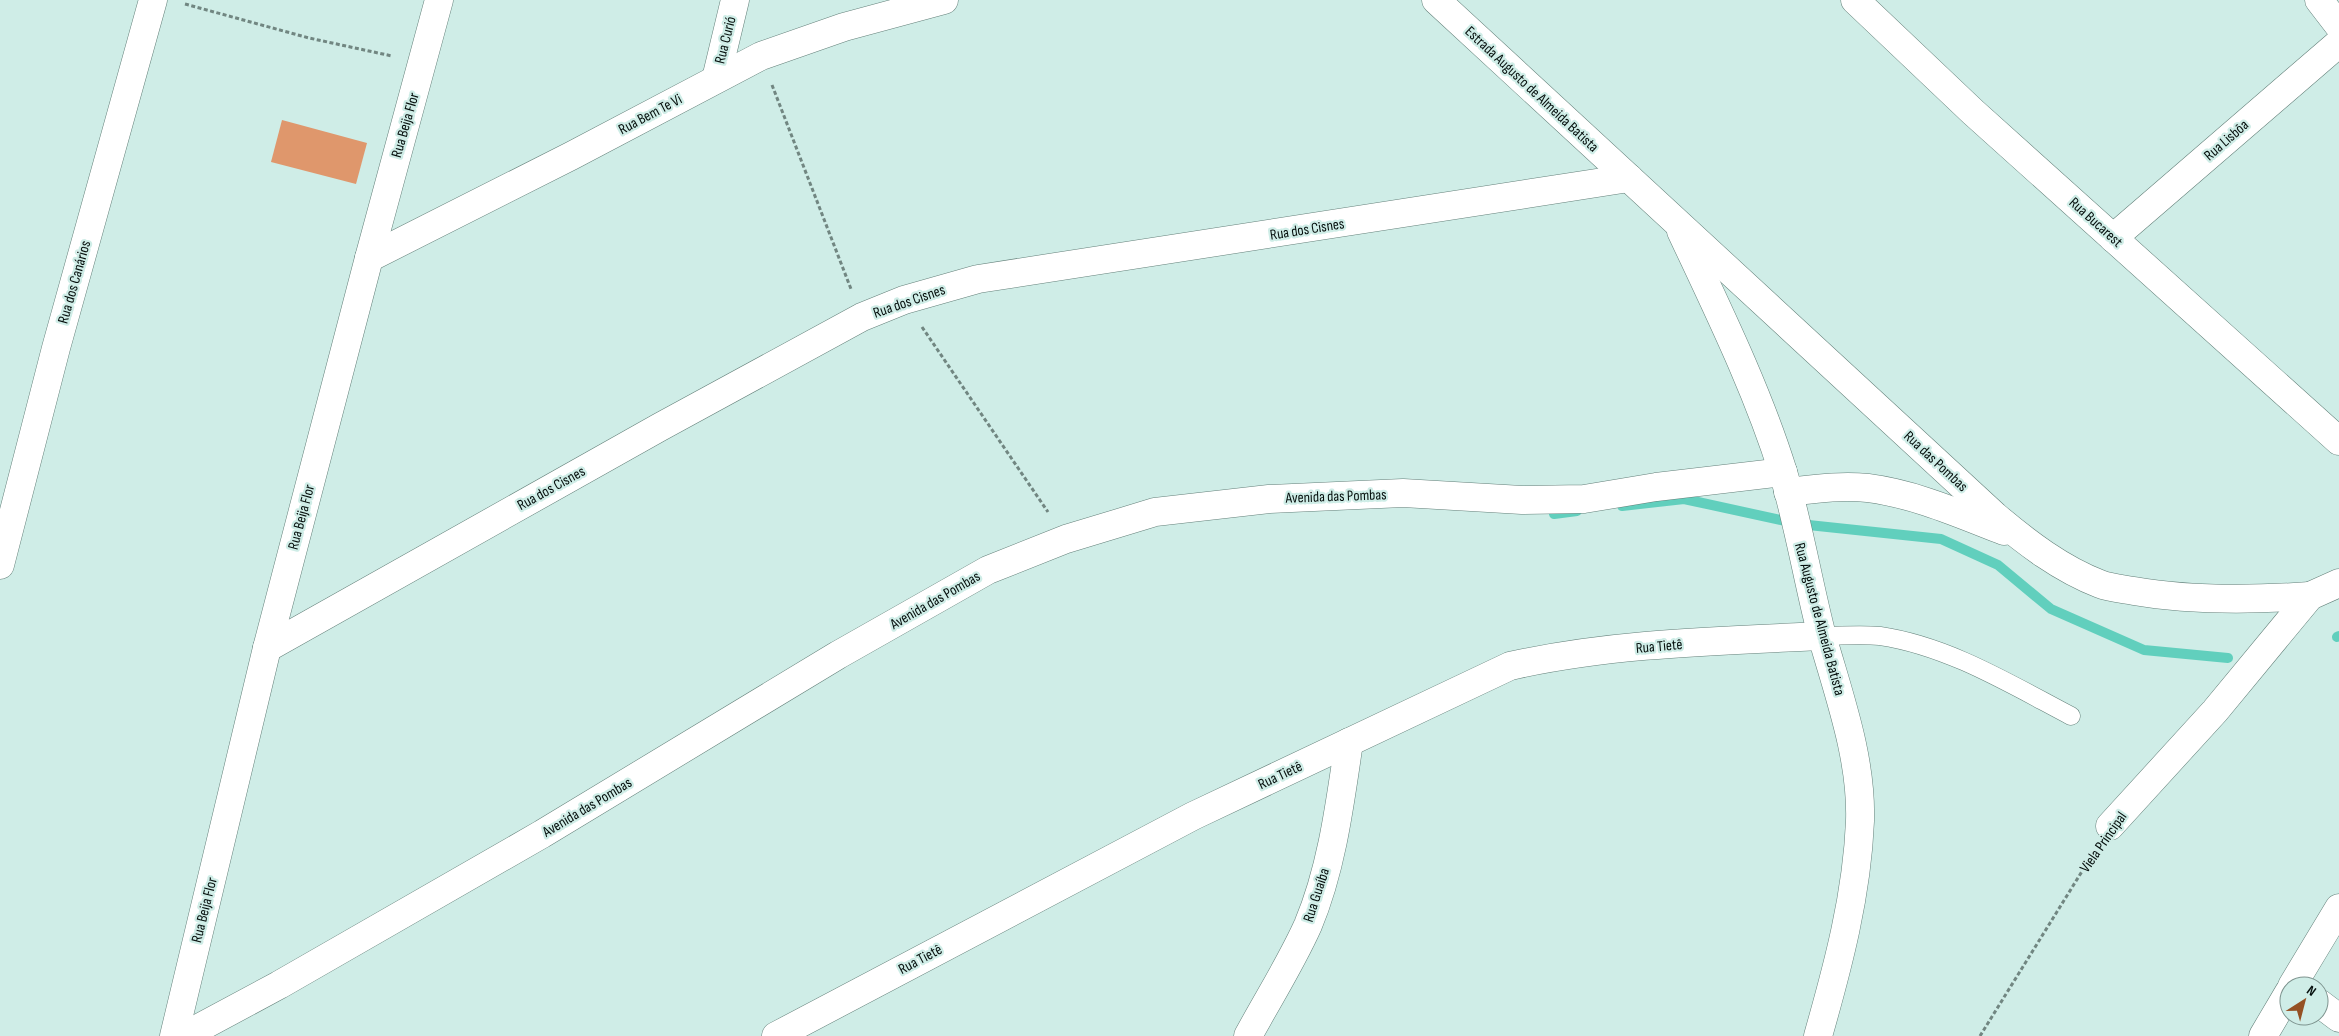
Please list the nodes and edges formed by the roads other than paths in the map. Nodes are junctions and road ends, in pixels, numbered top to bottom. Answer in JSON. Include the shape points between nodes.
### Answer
{"nodes":[{"id":1,"x":439,"y":0,"type":"edge"},
{"id":2,"x":735,"y":0,"type":"edge"},
{"id":3,"x":944,"y":0,"type":"edge"},
{"id":4,"x":1436,"y":0,"type":"edge"},
{"id":5,"x":1855,"y":0,"type":"edge"},
{"id":6,"x":2319,"y":0,"type":"edge"},
{"id":7,"x":166,"y":1,"type":"edge"},
{"id":8,"x":2339,"y":26,"type":"edge"},
{"id":9,"x":2339,"y":43,"type":"edge"},
{"id":10,"x":716,"y":79,"type":"junction"},
{"id":11,"x":1629,"y":178,"type":"junction"},
{"id":12,"x":1675,"y":219,"type":"junction"},
{"id":13,"x":2113,"y":238,"type":"junction"},
{"id":14,"x":369,"y":258,"type":"junction"},
{"id":15,"x":2339,"y":441,"type":"edge"},
{"id":16,"x":1787,"y":488,"type":"junction"},
{"id":17,"x":2019,"y":537,"type":"junction"},
{"id":18,"x":0,"y":565,"type":"edge"},
{"id":19,"x":2339,"y":583,"type":"edge"},
{"id":20,"x":2310,"y":596,"type":"junction"},
{"id":21,"x":1822,"y":636,"type":"junction"},
{"id":22,"x":2270,"y":643,"type":"joint"},
{"id":23,"x":267,"y":648,"type":"junction"},
{"id":24,"x":2071,"y":716,"type":"dead end"},
{"id":25,"x":1349,"y":742,"type":"junction"},
{"id":26,"x":2110,"y":826,"type":"road end"},
{"id":27,"x":2339,"y":908,"type":"edge"},
{"id":28,"x":2299,"y":976,"type":"edge"},
{"id":29,"x":2279,"y":1010,"type":"edge"},
{"id":30,"x":174,"y":1036,"type":"edge"},
{"id":31,"x":184,"y":1036,"type":"edge"},
{"id":32,"x":776,"y":1036,"type":"edge"},
{"id":33,"x":1248,"y":1036,"type":"edge"},
{"id":34,"x":1818,"y":1036,"type":"edge"},
{"id":35,"x":2263,"y":1036,"type":"edge"}],
"edges":[{"from":1,"to":14,"type":"street","name":"Rua Beija Flor"},
{"from":2,"to":10,"type":"street","name":"Rua Curió"},
{"from":3,"to":10,"type":"street","name":"Rua Bem Te Vi","via":[[844,27],[761,56]]},
{"from":4,"to":11,"type":"street","name":"Estrada Augusto de Almeida Batista"},
{"from":5,"to":13,"type":"street","name":"Rua Bucarest"},
{"from":6,"to":8,"type":"street"},
{"from":7,"to":18,"type":"street","name":"Rua dos Canários","via":[[56,348]]},
{"from":9,"to":13,"type":"street","name":"Rua Lisbôa"},
{"from":10,"to":14,"type":"street","name":"Rua Bem Te Vi"},
{"from":11,"to":12,"type":"street","name":"Rua das Pombas"},
{"from":11,"to":23,"type":"street","name":"Rua dos Cisnes","via":[[978,279],[904,300],[862,317],[660,427]]},
{"from":12,"to":16,"type":"street","name":"Rua Augusto de Almeida Batista","via":[[1742,362]]},
{"from":12,"to":17,"type":"street","name":"Rua das Pombas"},
{"from":13,"to":15,"type":"street","name":"Rua Bucarest"},
{"from":14,"to":23,"type":"street","name":"Rua Beija Flor"},
{"from":16,"to":17,"type":"street","name":"Avenida das Pombas","via":[[1868,488],[1930,503]]},
{"from":16,"to":21,"type":"street","name":"Rua Augusto de Almeida Batista"},
{"from":16,"to":31,"type":"street","name":"Avenida das Pombas","via":[[1656,487],[1584,500],[1403,493],[1269,499],[1156,512],[1066,539],[988,570],[838,655],[542,834]]},
{"from":17,"to":20,"type":"street","name":"Rua das Pombas","via":[[2051,559],[2101,585],[2165,596]]},
{"from":19,"to":20,"type":"street","name":"Rua das Pombas"},
{"from":20,"to":22,"type":"street","name":"Rua das Pombas"},
{"from":21,"to":24,"type":"lane","via":[[1879,636],[1924,646],[1993,675]]},
{"from":21,"to":25,"type":"street","name":"Rua Tietê","via":[[1695,642],[1554,656],[1510,666]]},
{"from":21,"to":34,"type":"street","name":"Rua Augusto de Almeida Batista","via":[[1843,708],[1858,779],[1860,820],[1856,868],[1840,958]]},
{"from":22,"to":26,"type":"street","name":"Viela Principal","via":[[2215,711]]},
{"from":23,"to":30,"type":"street","name":"Rua Beija Flor"},
{"from":25,"to":32,"type":"street","name":"Rua Tietê","via":[[1193,816]]},
{"from":25,"to":33,"type":"street","name":"Rua Guaíba","via":[[1331,846],[1308,925]]},
{"from":27,"to":28,"type":"street"},
{"from":29,"to":35,"type":"street"}]}
